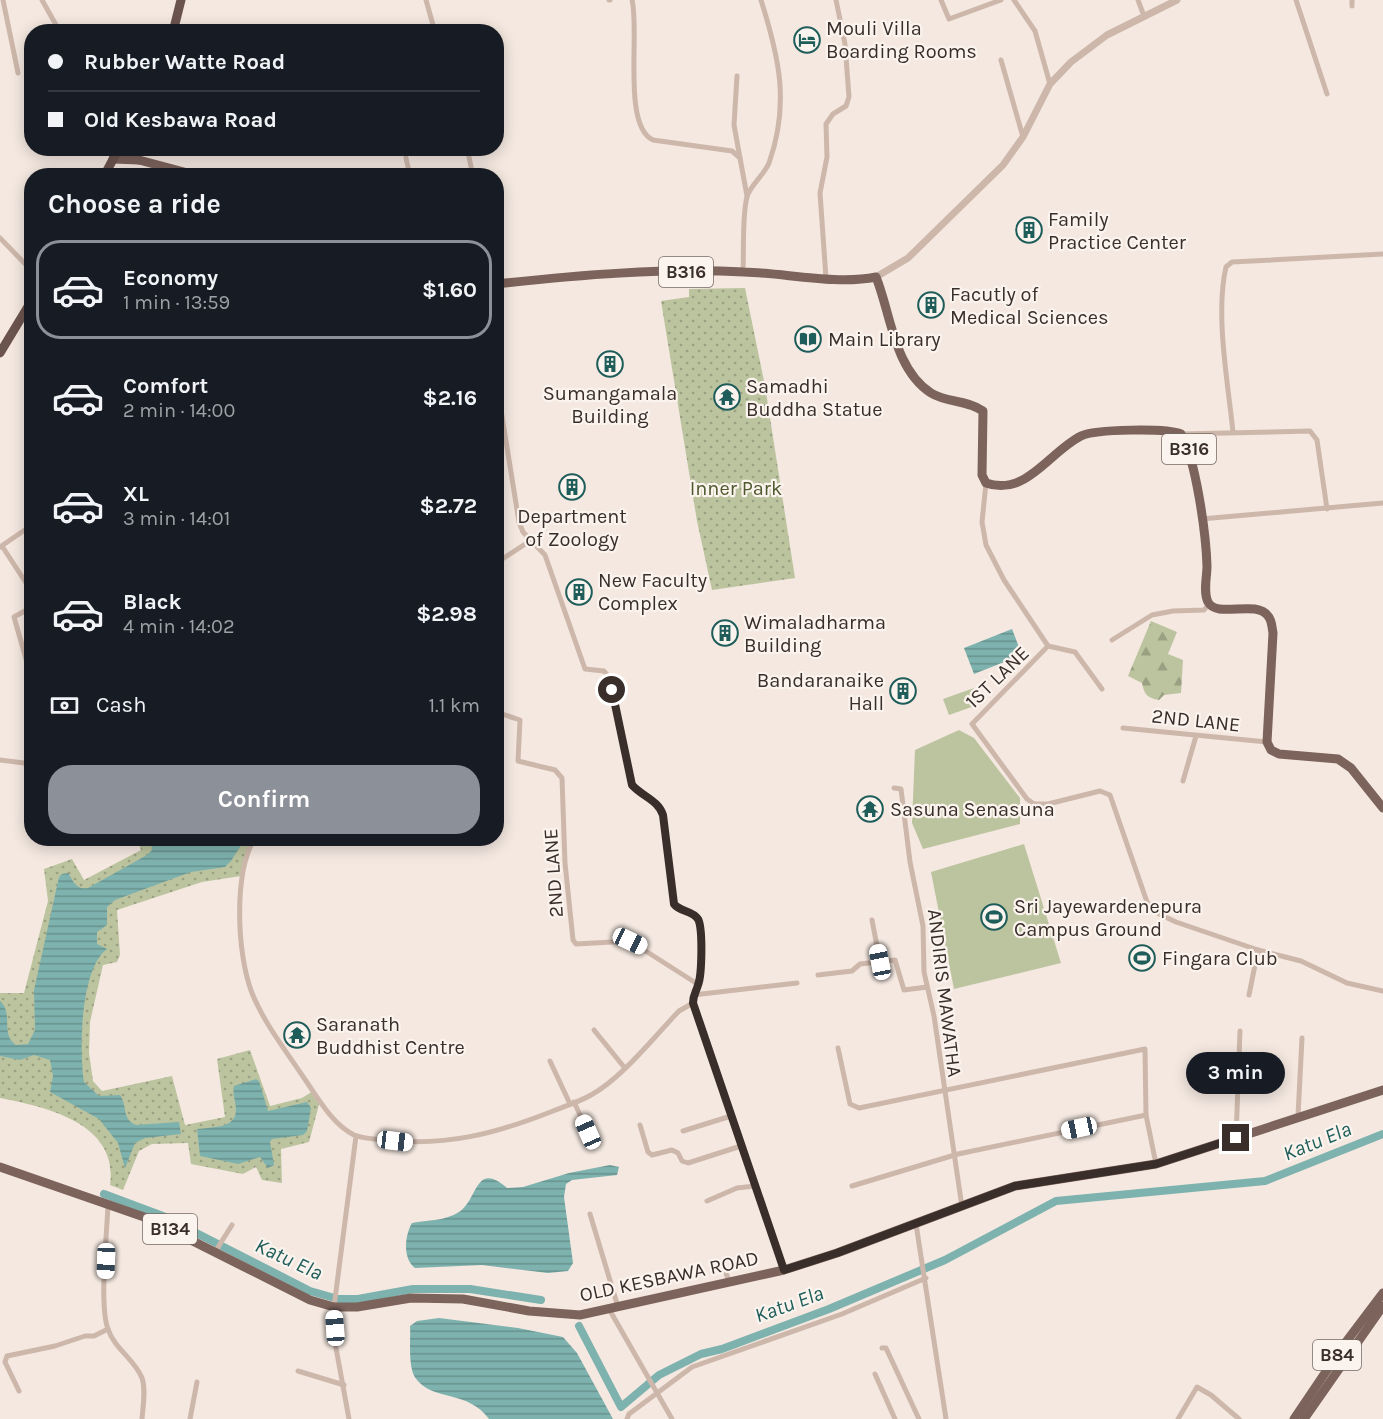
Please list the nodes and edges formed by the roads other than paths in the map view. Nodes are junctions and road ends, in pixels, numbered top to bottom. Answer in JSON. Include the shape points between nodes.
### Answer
{"nodes":[{"id":1,"x":3,"y":0,"type":"edge"},
{"id":2,"x":42,"y":0,"type":"edge"},
{"id":3,"x":181,"y":0,"type":"edge"},
{"id":4,"x":426,"y":0,"type":"edge"},
{"id":5,"x":632,"y":0,"type":"edge"},
{"id":6,"x":761,"y":0,"type":"edge"},
{"id":7,"x":836,"y":0,"type":"edge"},
{"id":8,"x":942,"y":0,"type":"edge"},
{"id":9,"x":1001,"y":0,"type":"edge"},
{"id":10,"x":1014,"y":0,"type":"edge"},
{"id":11,"x":1138,"y":0,"type":"edge"},
{"id":12,"x":1177,"y":0,"type":"edge"},
{"id":13,"x":1296,"y":0,"type":"edge"},
{"id":14,"x":1144,"y":16,"type":"junction"},
{"id":15,"x":56,"y":24,"type":"edge"},
{"id":16,"x":175,"y":24,"type":"edge"},
{"id":17,"x":433,"y":24,"type":"edge"},
{"id":18,"x":1001,"y":60,"type":"dead end"},
{"id":19,"x":18,"y":73,"type":"dead end"},
{"id":20,"x":737,"y":76,"type":"dead end"},
{"id":21,"x":1050,"y":84,"type":"junction"},
{"id":22,"x":1327,"y":94,"type":"dead end"},
{"id":23,"x":1023,"y":137,"type":"junction"},
{"id":24,"x":115,"y":156,"type":"edge"},
{"id":25,"x":135,"y":156,"type":"edge"},
{"id":26,"x":406,"y":158,"type":"dead end"},
{"id":27,"x":740,"y":158,"type":"junction"},
{"id":28,"x":113,"y":159,"type":"junction"},
{"id":29,"x":139,"y":160,"type":"junction"},
{"id":30,"x":108,"y":168,"type":"edge"},
{"id":31,"x":169,"y":168,"type":"edge"},
{"id":32,"x":408,"y":168,"type":"edge"},
{"id":33,"x":747,"y":196,"type":"junction"},
{"id":34,"x":0,"y":238,"type":"edge"},
{"id":35,"x":1383,"y":254,"type":"edge"},
{"id":36,"x":24,"y":263,"type":"edge"},
{"id":37,"x":743,"y":272,"type":"junction"},
{"id":38,"x":876,"y":277,"type":"junction"},
{"id":39,"x":826,"y":278,"type":"junction"},
{"id":40,"x":504,"y":283,"type":"edge"},
{"id":41,"x":24,"y":313,"type":"edge"},
{"id":42,"x":0,"y":353,"type":"edge"},
{"id":43,"x":504,"y":429,"type":"edge"},
{"id":44,"x":1233,"y":432,"type":"junction"},
{"id":45,"x":1181,"y":435,"type":"junction"},
{"id":46,"x":986,"y":483,"type":"junction"},
{"id":47,"x":1383,"y":503,"type":"edge"},
{"id":48,"x":1327,"y":509,"type":"junction"},
{"id":49,"x":1201,"y":519,"type":"junction"},
{"id":50,"x":24,"y":531,"type":"edge"},
{"id":51,"x":533,"y":539,"type":"junction"},
{"id":52,"x":1,"y":547,"type":"edge"},
{"id":53,"x":504,"y":558,"type":"edge"},
{"id":54,"x":24,"y":580,"type":"edge"},
{"id":55,"x":1209,"y":604,"type":"junction"},
{"id":56,"x":24,"y":611,"type":"edge"},
{"id":57,"x":1112,"y":640,"type":"dead end"},
{"id":58,"x":1048,"y":646,"type":"junction"},
{"id":59,"x":24,"y":652,"type":"edge"},
{"id":60,"x":1101,"y":689,"type":"dead end"},
{"id":61,"x":504,"y":715,"type":"edge"},
{"id":62,"x":1122,"y":728,"type":"dead end"},
{"id":63,"x":1196,"y":736,"type":"junction"},
{"id":64,"x":1267,"y":742,"type":"junction"},
{"id":65,"x":0,"y":760,"type":"edge"},
{"id":66,"x":24,"y":763,"type":"edge"},
{"id":67,"x":1183,"y":780,"type":"dead end"},
{"id":68,"x":894,"y":788,"type":"dead end"},
{"id":69,"x":1383,"y":808,"type":"edge"},
{"id":70,"x":250,"y":846,"type":"edge"},
{"id":71,"x":872,"y":920,"type":"dead end"},
{"id":72,"x":1258,"y":950,"type":"junction"},
{"id":73,"x":880,"y":962,"type":"junction"},
{"id":74,"x":818,"y":975,"type":"dead end"},
{"id":75,"x":796,"y":983,"type":"dead end"},
{"id":76,"x":699,"y":984,"type":"junction"},
{"id":77,"x":927,"y":987,"type":"junction"},
{"id":78,"x":1383,"y":991,"type":"edge"},
{"id":79,"x":693,"y":995,"type":"junction"},
{"id":80,"x":1249,"y":995,"type":"dead end"},
{"id":81,"x":693,"y":1003,"type":"junction"},
{"id":82,"x":594,"y":1030,"type":"dead end"},
{"id":83,"x":1240,"y":1031,"type":"dead end"},
{"id":84,"x":1302,"y":1038,"type":"dead end"},
{"id":85,"x":838,"y":1048,"type":"dead end"},
{"id":86,"x":550,"y":1061,"type":"dead end"},
{"id":87,"x":624,"y":1067,"type":"junction"},
{"id":88,"x":943,"y":1090,"type":"junction"},
{"id":89,"x":1383,"y":1090,"type":"edge"},
{"id":90,"x":572,"y":1103,"type":"junction"},
{"id":91,"x":1146,"y":1115,"type":"junction"},
{"id":92,"x":731,"y":1116,"type":"junction"},
{"id":93,"x":1298,"y":1116,"type":"junction"},
{"id":94,"x":640,"y":1125,"type":"dead end"},
{"id":95,"x":683,"y":1131,"type":"dead end"},
{"id":96,"x":588,"y":1132,"type":"dead end"},
{"id":97,"x":356,"y":1136,"type":"junction"},
{"id":98,"x":1236,"y":1138,"type":"junction"},
{"id":99,"x":741,"y":1146,"type":"junction"},
{"id":100,"x":954,"y":1156,"type":"junction"},
{"id":101,"x":1156,"y":1164,"type":"junction"},
{"id":102,"x":0,"y":1167,"type":"edge"},
{"id":103,"x":755,"y":1186,"type":"junction"},
{"id":104,"x":852,"y":1186,"type":"dead end"},
{"id":105,"x":707,"y":1201,"type":"dead end"},
{"id":106,"x":108,"y":1205,"type":"junction"},
{"id":107,"x":962,"y":1208,"type":"junction"},
{"id":108,"x":590,"y":1214,"type":"dead end"},
{"id":109,"x":916,"y":1224,"type":"junction"},
{"id":110,"x":232,"y":1225,"type":"dead end"},
{"id":111,"x":215,"y":1252,"type":"junction"},
{"id":112,"x":719,"y":1269,"type":"dead end"},
{"id":113,"x":784,"y":1270,"type":"junction"},
{"id":114,"x":926,"y":1278,"type":"junction"},
{"id":115,"x":729,"y":1281,"type":"junction"},
{"id":116,"x":1383,"y":1293,"type":"edge"},
{"id":117,"x":334,"y":1305,"type":"junction"},
{"id":118,"x":1383,"y":1306,"type":"edge"},
{"id":119,"x":613,"y":1307,"type":"junction"},
{"id":120,"x":108,"y":1329,"type":"junction"},
{"id":121,"x":882,"y":1348,"type":"dead end"},
{"id":122,"x":298,"y":1371,"type":"dead end"},
{"id":123,"x":875,"y":1374,"type":"dead end"},
{"id":124,"x":197,"y":1382,"type":"dead end"},
{"id":125,"x":344,"y":1385,"type":"junction"},
{"id":126,"x":19,"y":1391,"type":"dead end"},
{"id":127,"x":655,"y":1392,"type":"junction"},
{"id":128,"x":142,"y":1419,"type":"edge"},
{"id":129,"x":190,"y":1419,"type":"edge"},
{"id":130,"x":350,"y":1419,"type":"edge"},
{"id":131,"x":627,"y":1419,"type":"edge"},
{"id":132,"x":672,"y":1419,"type":"edge"},
{"id":133,"x":895,"y":1419,"type":"edge"},
{"id":134,"x":919,"y":1419,"type":"edge"},
{"id":135,"x":946,"y":1419,"type":"edge"},
{"id":136,"x":1178,"y":1419,"type":"edge"},
{"id":137,"x":1239,"y":1419,"type":"edge"},
{"id":138,"x":1294,"y":1419,"type":"edge"},
{"id":139,"x":1304,"y":1419,"type":"edge"}],
"edges":[{"from":1,"to":19,"type":"street"},
{"from":2,"to":15,"type":"street"},
{"from":3,"to":16,"type":"highway"},
{"from":4,"to":17,"type":"street"},
{"from":5,"to":27,"type":"street","via":[[636,104],[638,123],[645,137],[732,151]]},
{"from":6,"to":33,"type":"street","via":[[777,52],[782,96],[770,160]]},
{"from":7,"to":39,"type":"street","via":[[845,44],[849,97],[846,106],[826,124],[827,157],[820,193]]},
{"from":8,"to":9,"type":"street","via":[[949,19]]},
{"from":10,"to":21,"type":"street","via":[[1044,52]]},
{"from":11,"to":14,"type":"street"},
{"from":12,"to":14,"type":"street"},
{"from":13,"to":22,"type":"street"},
{"from":14,"to":21,"type":"street","via":[[1107,34]]},
{"from":18,"to":23,"type":"street"},
{"from":20,"to":27,"type":"street","via":[[734,125]]},
{"from":21,"to":23,"type":"street"},
{"from":23,"to":38,"type":"street","via":[[1003,165],[956,213],[908,258]]},
{"from":24,"to":28,"type":"highway"},
{"from":25,"to":29,"type":"main road"},
{"from":26,"to":32,"type":"street"},
{"from":27,"to":33,"type":"street"},
{"from":28,"to":29,"type":"main road"},
{"from":28,"to":30,"type":"highway"},
{"from":29,"to":31,"type":"main road"},
{"from":33,"to":37,"type":"street"},
{"from":34,"to":36,"type":"street"},
{"from":35,"to":44,"type":"street","via":[[1244,261],[1226,267],[1222,284]]},
{"from":37,"to":39,"type":"main road","number":"B316"},
{"from":37,"to":40,"type":"main road","number":"B316","via":[[654,272]]},
{"from":38,"to":39,"type":"main road","number":"B316"},
{"from":38,"to":46,"type":"main road","via":[[904,362],[919,384],[933,394],[971,403],[983,411],[981,466]]},
{"from":41,"to":42,"type":"highway"},
{"from":43,"to":51,"type":"street","via":[[519,522],[523,532]]},
{"from":44,"to":45,"type":"street"},
{"from":44,"to":48,"type":"street","via":[[1310,430],[1317,440]]},
{"from":45,"to":46,"type":"main road","number":"B316","via":[[1161,429],[1092,433],[1080,436],[1011,486],[999,488]]},
{"from":45,"to":49,"type":"main road","number":"B316","via":[[1189,447]]},
{"from":46,"to":58,"type":"street","name":"1ST LANE","via":[[982,522],[986,545]]},
{"from":47,"to":48,"type":"street"},
{"from":48,"to":49,"type":"street"},
{"from":49,"to":55,"type":"main road","number":"B316"},
{"from":50,"to":52,"type":"street"},
{"from":51,"to":53,"type":"street"},
{"from":51,"to":76,"type":"street","via":[[545,555],[585,669],[604,670],[609,676],[632,785],[660,807],[674,904],[690,911],[701,930]]},
{"from":52,"to":54,"type":"street"},
{"from":55,"to":57,"type":"street","via":[[1204,610],[1152,615]]},
{"from":55,"to":64,"type":"main road","via":[[1216,609],[1254,609],[1270,617],[1273,633]]},
{"from":56,"to":59,"type":"street","via":[[14,617]]},
{"from":58,"to":60,"type":"street","via":[[1075,652]]},
{"from":58,"to":72,"type":"street","name":"1ST LANE","via":[[972,722],[973,727],[1034,804],[1100,791],[1110,795],[1153,911]]},
{"from":61,"to":76,"type":"street","name":"2ND LANE","via":[[520,720],[519,761],[555,770],[562,778],[573,940],[576,944],[630,941]]},
{"from":62,"to":63,"type":"street","name":"2ND LANE"},
{"from":63,"to":64,"type":"street","name":"2ND LANE"},
{"from":63,"to":67,"type":"street"},
{"from":64,"to":69,"type":"main road","via":[[1279,754],[1338,759],[1351,768]]},
{"from":65,"to":66,"type":"street"},
{"from":68,"to":77,"type":"street","name":"ANDIRIS MAWATHA","via":[[901,789],[904,798],[906,835],[923,926]]},
{"from":70,"to":97,"type":"street","via":[[240,895],[243,947],[252,992],[317,1098],[338,1124]]},
{"from":71,"to":73,"type":"street"},
{"from":72,"to":78,"type":"street","name":"1ST LANE"},
{"from":72,"to":80,"type":"street"},
{"from":73,"to":74,"type":"street","via":[[860,964],[852,971]]},
{"from":73,"to":77,"type":"street","via":[[895,960],[904,990]]},
{"from":75,"to":79,"type":"street"},
{"from":76,"to":79,"type":"street"},
{"from":77,"to":88,"type":"street","name":"ANDIRIS MAWATHA"},
{"from":79,"to":81,"type":"street"},
{"from":81,"to":87,"type":"street","via":[[679,1011]]},
{"from":81,"to":92,"type":"street"},
{"from":82,"to":87,"type":"street"},
{"from":83,"to":98,"type":"street"},
{"from":84,"to":93,"type":"street"},
{"from":85,"to":88,"type":"street","via":[[853,1108]]},
{"from":86,"to":90,"type":"street"},
{"from":87,"to":90,"type":"street","via":[[598,1090]]},
{"from":88,"to":91,"type":"street","via":[[1145,1049]]},
{"from":88,"to":100,"type":"street","name":"ANDIRIS MAWATHA"},
{"from":89,"to":93,"type":"main road","name":"OLD KESBAWA ROAD","number":"B134"},
{"from":90,"to":96,"type":"street"},
{"from":90,"to":97,"type":"street","via":[[499,1131],[438,1143]]},
{"from":91,"to":100,"type":"street"},
{"from":91,"to":101,"type":"street"},
{"from":92,"to":95,"type":"street"},
{"from":92,"to":99,"type":"street"},
{"from":93,"to":98,"type":"main road","name":"OLD KESBAWA ROAD","number":"B134"},
{"from":94,"to":99,"type":"street","via":[[648,1152],[652,1155],[672,1150],[688,1163]]},
{"from":97,"to":117,"type":"street"},
{"from":98,"to":101,"type":"main road","name":"OLD KESBAWA ROAD","number":"B134"},
{"from":99,"to":103,"type":"street"},
{"from":100,"to":104,"type":"street"},
{"from":100,"to":107,"type":"street","name":"ANDIRIS MAWATHA"},
{"from":101,"to":107,"type":"main road","name":"OLD KESBAWA ROAD","number":"B134","via":[[1028,1183]]},
{"from":102,"to":106,"type":"main road","name":"OLD KESBAWA ROAD","number":"B134"},
{"from":103,"to":105,"type":"street","via":[[737,1188]]},
{"from":103,"to":113,"type":"street"},
{"from":106,"to":111,"type":"main road","name":"OLD KESBAWA ROAD","number":"B134","via":[[147,1218]]},
{"from":106,"to":120,"type":"street"},
{"from":107,"to":109,"type":"main road","name":"OLD KESBAWA ROAD","number":"B134"},
{"from":108,"to":119,"type":"street"},
{"from":109,"to":113,"type":"main road","name":"OLD KESBAWA ROAD","number":"B134"},
{"from":109,"to":114,"type":"street"},
{"from":110,"to":111,"type":"street"},
{"from":111,"to":117,"type":"main road","name":"OLD KESBAWA ROAD","number":"B134","via":[[310,1300]]},
{"from":112,"to":115,"type":"street","via":[[724,1268]]},
{"from":113,"to":115,"type":"main road","name":"OLD KESBAWA ROAD","number":"B134"},
{"from":114,"to":127,"type":"street","via":[[842,1314],[698,1364]]},
{"from":114,"to":135,"type":"street"},
{"from":115,"to":119,"type":"main road","name":"OLD KESBAWA ROAD","number":"B134"},
{"from":116,"to":138,"type":"main road","number":"B84"},
{"from":117,"to":119,"type":"main road","name":"OLD KESBAWA ROAD","number":"B134","via":[[357,1307],[435,1298],[580,1315]]},
{"from":117,"to":125,"type":"street","via":[[336,1348]]},
{"from":118,"to":139,"type":"main road","number":"B84"},
{"from":119,"to":127,"type":"street"},
{"from":120,"to":126,"type":"street","via":[[94,1336],[7,1356],[5,1362]]},
{"from":120,"to":128,"type":"street","via":[[141,1376]]},
{"from":121,"to":134,"type":"street","via":[[886,1348]]},
{"from":122,"to":125,"type":"street"},
{"from":123,"to":133,"type":"street"},
{"from":124,"to":129,"type":"street"},
{"from":125,"to":130,"type":"street"},
{"from":127,"to":131,"type":"street"},
{"from":127,"to":132,"type":"street"},
{"from":136,"to":137,"type":"street","via":[[1197,1387]]}]}
